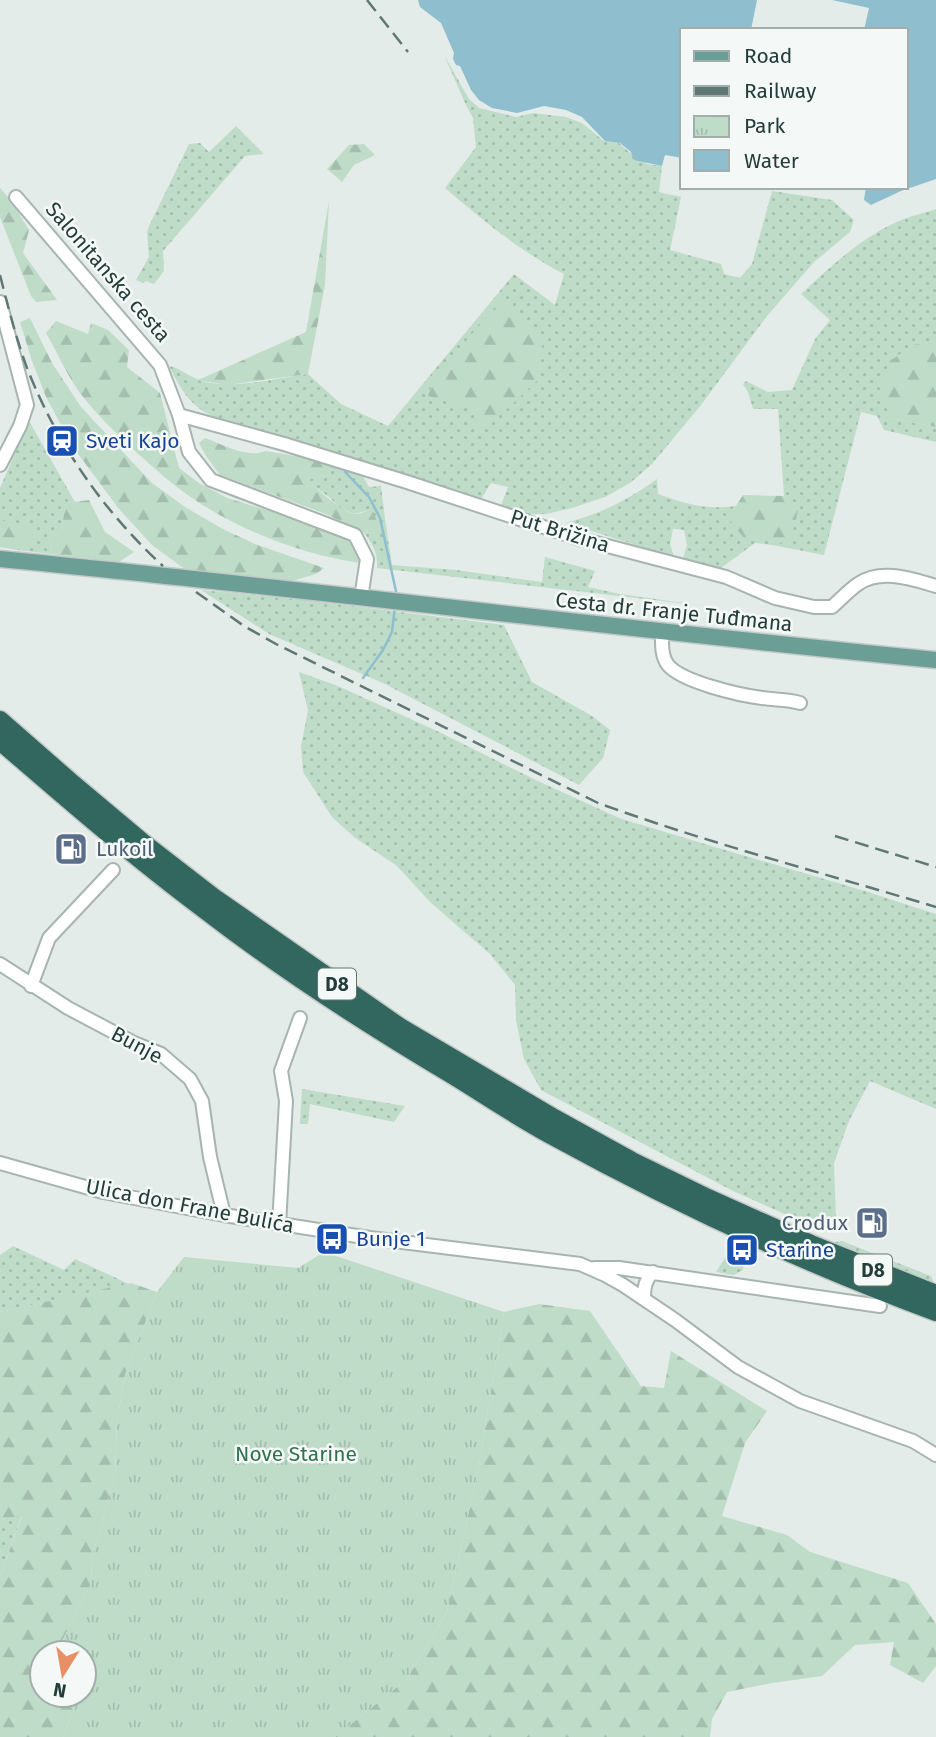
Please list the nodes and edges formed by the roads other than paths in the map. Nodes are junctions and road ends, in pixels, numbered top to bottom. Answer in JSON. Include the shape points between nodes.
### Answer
{"nodes":[{"id":1,"x":16,"y":197,"type":"dead end"},
{"id":2,"x":0,"y":302,"type":"edge"},
{"id":3,"x":179,"y":415,"type":"junction"},
{"id":4,"x":0,"y":465,"type":"edge"},
{"id":5,"x":0,"y":559,"type":"edge"},
{"id":6,"x":936,"y":586,"type":"edge"},
{"id":7,"x":361,"y":598,"type":"junction"},
{"id":8,"x":662,"y":632,"type":"junction"},
{"id":9,"x":936,"y":660,"type":"edge"},
{"id":10,"x":800,"y":703,"type":"dead end"},
{"id":11,"x":0,"y":720,"type":"edge"},
{"id":12,"x":0,"y":741,"type":"edge"},
{"id":13,"x":113,"y":870,"type":"dead end"},
{"id":14,"x":0,"y":964,"type":"edge"},
{"id":15,"x":31,"y":986,"type":"junction"},
{"id":16,"x":300,"y":1018,"type":"dead end"},
{"id":17,"x":0,"y":1163,"type":"edge"},
{"id":18,"x":703,"y":1204,"type":"junction"},
{"id":19,"x":224,"y":1216,"type":"junction"},
{"id":20,"x":279,"y":1225,"type":"junction"},
{"id":21,"x":590,"y":1268,"type":"junction"},
{"id":22,"x":653,"y":1272,"type":"junction"},
{"id":23,"x":936,"y":1294,"type":"edge"},
{"id":24,"x":644,"y":1298,"type":"junction"},
{"id":25,"x":880,"y":1306,"type":"dead end"},
{"id":26,"x":936,"y":1312,"type":"edge"},
{"id":27,"x":936,"y":1455,"type":"edge"}],
"edges":[{"from":1,"to":3,"type":"street","name":"Salonitanska cesta","via":[[160,365]]},
{"from":2,"to":4,"type":"street","via":[[27,405]]},
{"from":3,"to":6,"type":"street","name":"Put Brižina","via":[[814,607],[832,607],[859,583],[878,575]]},
{"from":3,"to":7,"type":"street","name":"Salonitanska cesta","via":[[189,452],[211,480],[355,534],[367,559]]},
{"from":5,"to":7,"type":"main road"},
{"from":7,"to":8,"type":"main road","name":"Cesta dr. Franje Tuđmana"},
{"from":8,"to":9,"type":"main road","name":"Cesta dr. Franje Tuđmana"},
{"from":8,"to":10,"type":"street","via":[[668,665],[688,679]]},
{"from":11,"to":18,"type":"highway","number":"D8","via":[[216,899],[388,1019]]},
{"from":12,"to":18,"type":"highway","number":"D8","via":[[135,856],[290,972],[546,1132]]},
{"from":13,"to":15,"type":"street","via":[[49,938]]},
{"from":14,"to":15,"type":"street","name":"Bunje"},
{"from":15,"to":19,"type":"street","name":"Bunje","via":[[161,1054],[190,1079],[202,1101]]},
{"from":16,"to":20,"type":"street","via":[[281,1071],[286,1101]]},
{"from":17,"to":19,"type":"street","name":"Ulica don Frane Bulića","via":[[103,1192]]},
{"from":18,"to":23,"type":"highway","number":"D8"},
{"from":18,"to":26,"type":"highway","number":"D8","via":[[802,1259]]},
{"from":19,"to":20,"type":"street","name":"Ulica don Frane Bulića"},
{"from":20,"to":21,"type":"street","name":"Ulica don Frane Bulića"},
{"from":21,"to":22,"type":"street"},
{"from":21,"to":24,"type":"street"},
{"from":22,"to":24,"type":"street"},
{"from":22,"to":25,"type":"street"},
{"from":24,"to":27,"type":"street","via":[[738,1367],[800,1401],[913,1441]]}]}
